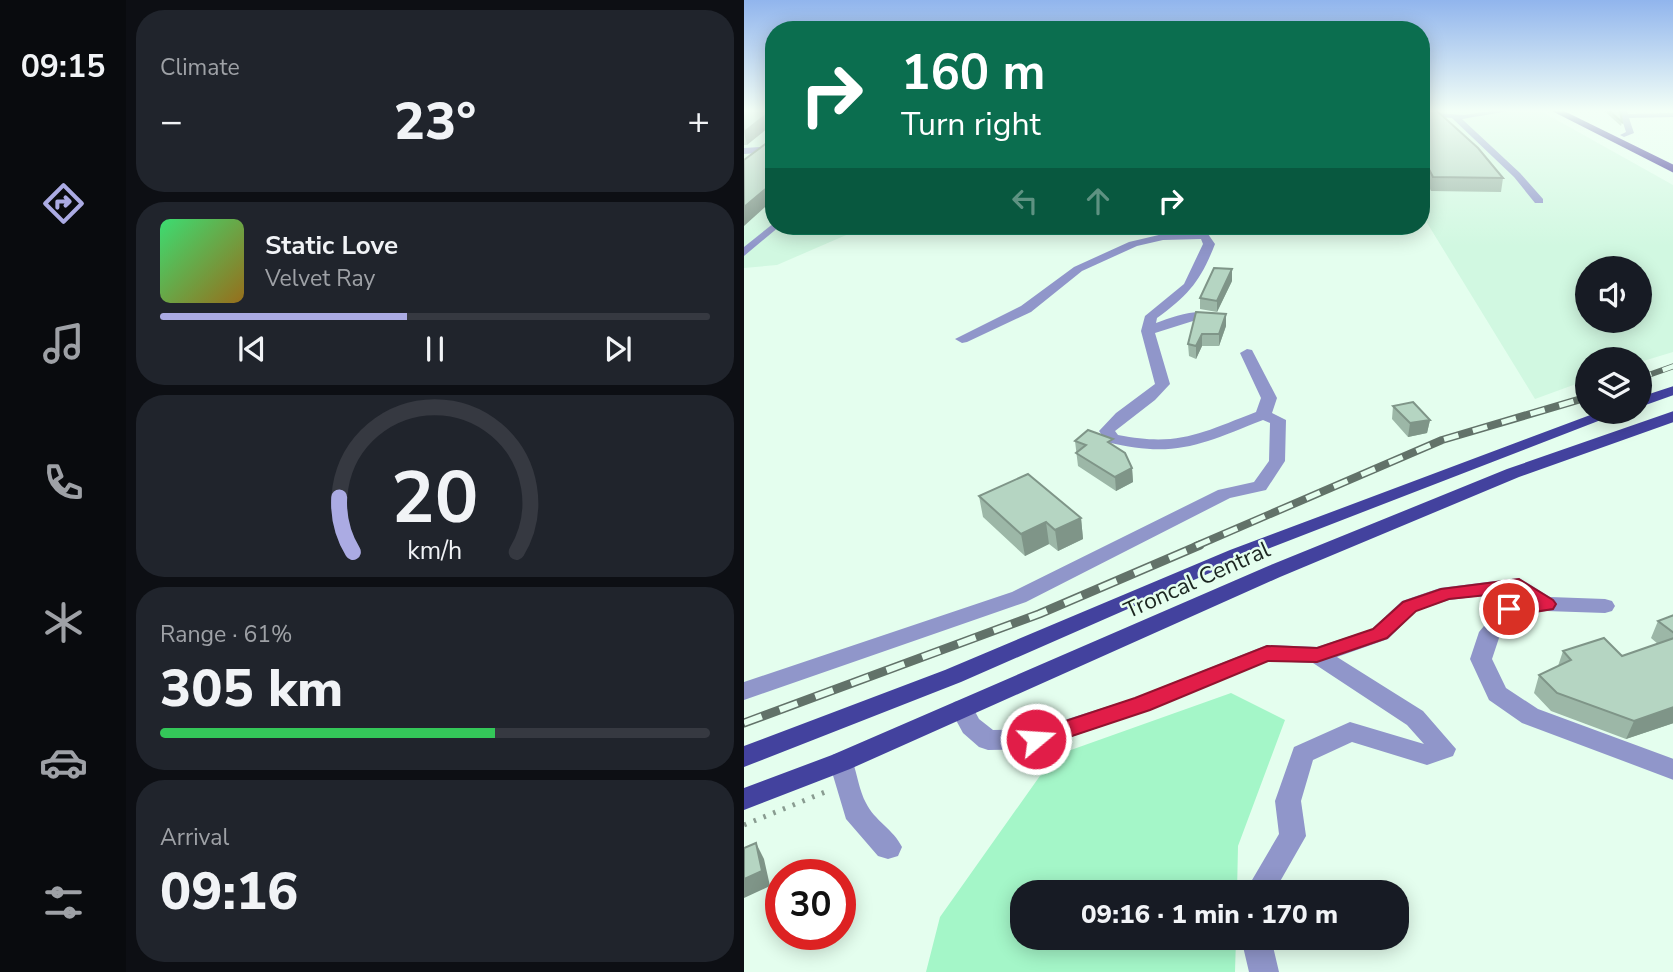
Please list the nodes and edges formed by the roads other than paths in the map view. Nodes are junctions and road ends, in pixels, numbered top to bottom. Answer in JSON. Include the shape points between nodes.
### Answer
{"nodes":[{"id":1,"x":1496,"y":155,"type":"edge"},
{"id":2,"x":1649,"y":155,"type":"edge"},
{"id":3,"x":1673,"y":170,"type":"edge"},
{"id":4,"x":1539,"y":201,"type":"dead end"},
{"id":5,"x":765,"y":235,"type":"edge"},
{"id":6,"x":744,"y":253,"type":"edge"},
{"id":7,"x":1218,"y":320,"type":"edge"},
{"id":8,"x":1148,"y":331,"type":"junction"},
{"id":9,"x":962,"y":339,"type":"dead end"},
{"id":10,"x":1247,"y":353,"type":"dead end"},
{"id":11,"x":1673,"y":390,"type":"edge"},
{"id":12,"x":1652,"y":398,"type":"edge"},
{"id":13,"x":1263,"y":415,"type":"junction"},
{"id":14,"x":1673,"y":416,"type":"edge"},
{"id":15,"x":1582,"y":424,"type":"edge"},
{"id":16,"x":1546,"y":604,"type":"junction"},
{"id":17,"x":1605,"y":606,"type":"dead end"},
{"id":18,"x":1317,"y":655,"type":"junction"},
{"id":19,"x":744,"y":691,"type":"edge"},
{"id":20,"x":962,"y":709,"type":"junction"},
{"id":21,"x":744,"y":757,"type":"edge"},
{"id":22,"x":841,"y":762,"type":"junction"},
{"id":23,"x":1673,"y":770,"type":"edge"},
{"id":24,"x":744,"y":799,"type":"edge"},
{"id":25,"x":888,"y":847,"type":"dead end"},
{"id":26,"x":1266,"y":880,"type":"edge"},
{"id":27,"x":1259,"y":950,"type":"edge"},
{"id":28,"x":1264,"y":972,"type":"edge"}],
"edges":[{"from":1,"to":4,"type":"street"},
{"from":2,"to":3,"type":"highway"},
{"from":5,"to":6,"type":"street"},
{"from":7,"to":8,"type":"street","via":[[1188,317]]},
{"from":8,"to":9,"type":"street","via":[[1151,316],[1180,297],[1194,281],[1209,244],[1204,236],[1163,236],[1133,244],[1078,269],[1026,309]]},
{"from":8,"to":13,"type":"street","via":[[1163,384],[1155,395],[1118,416],[1107,431],[1113,439],[1149,446],[1191,443]]},
{"from":10,"to":13,"type":"street","via":[[1269,398]]},
{"from":11,"to":12,"type":"main road"},
{"from":13,"to":19,"type":"street","via":[[1278,420],[1277,461],[1260,486],[1224,494],[1019,597]]},
{"from":14,"to":20,"type":"main road","name":"Troncal Central","via":[[1513,473]]},
{"from":15,"to":21,"type":"main road","name":"Troncal Central","via":[[1237,554],[953,676]]},
{"from":16,"to":17,"type":"street"},
{"from":16,"to":18,"type":"street","via":[[1519,585],[1447,593],[1410,607],[1380,634]]},
{"from":16,"to":23,"type":"street","via":[[1509,609],[1490,632],[1481,659],[1497,694],[1530,716]]},
{"from":18,"to":20,"type":"street","via":[[1267,653],[1142,704],[1036,739],[988,740],[971,726]]},
{"from":18,"to":26,"type":"street","via":[[1415,718],[1444,749],[1427,755],[1350,732],[1303,754],[1288,801],[1292,836]]},
{"from":20,"to":22,"type":"main road","name":"Troncal Central"},
{"from":22,"to":24,"type":"main road","name":"Troncal Central"},
{"from":22,"to":25,"type":"street","via":[[855,811]]},
{"from":27,"to":28,"type":"street"}]}
